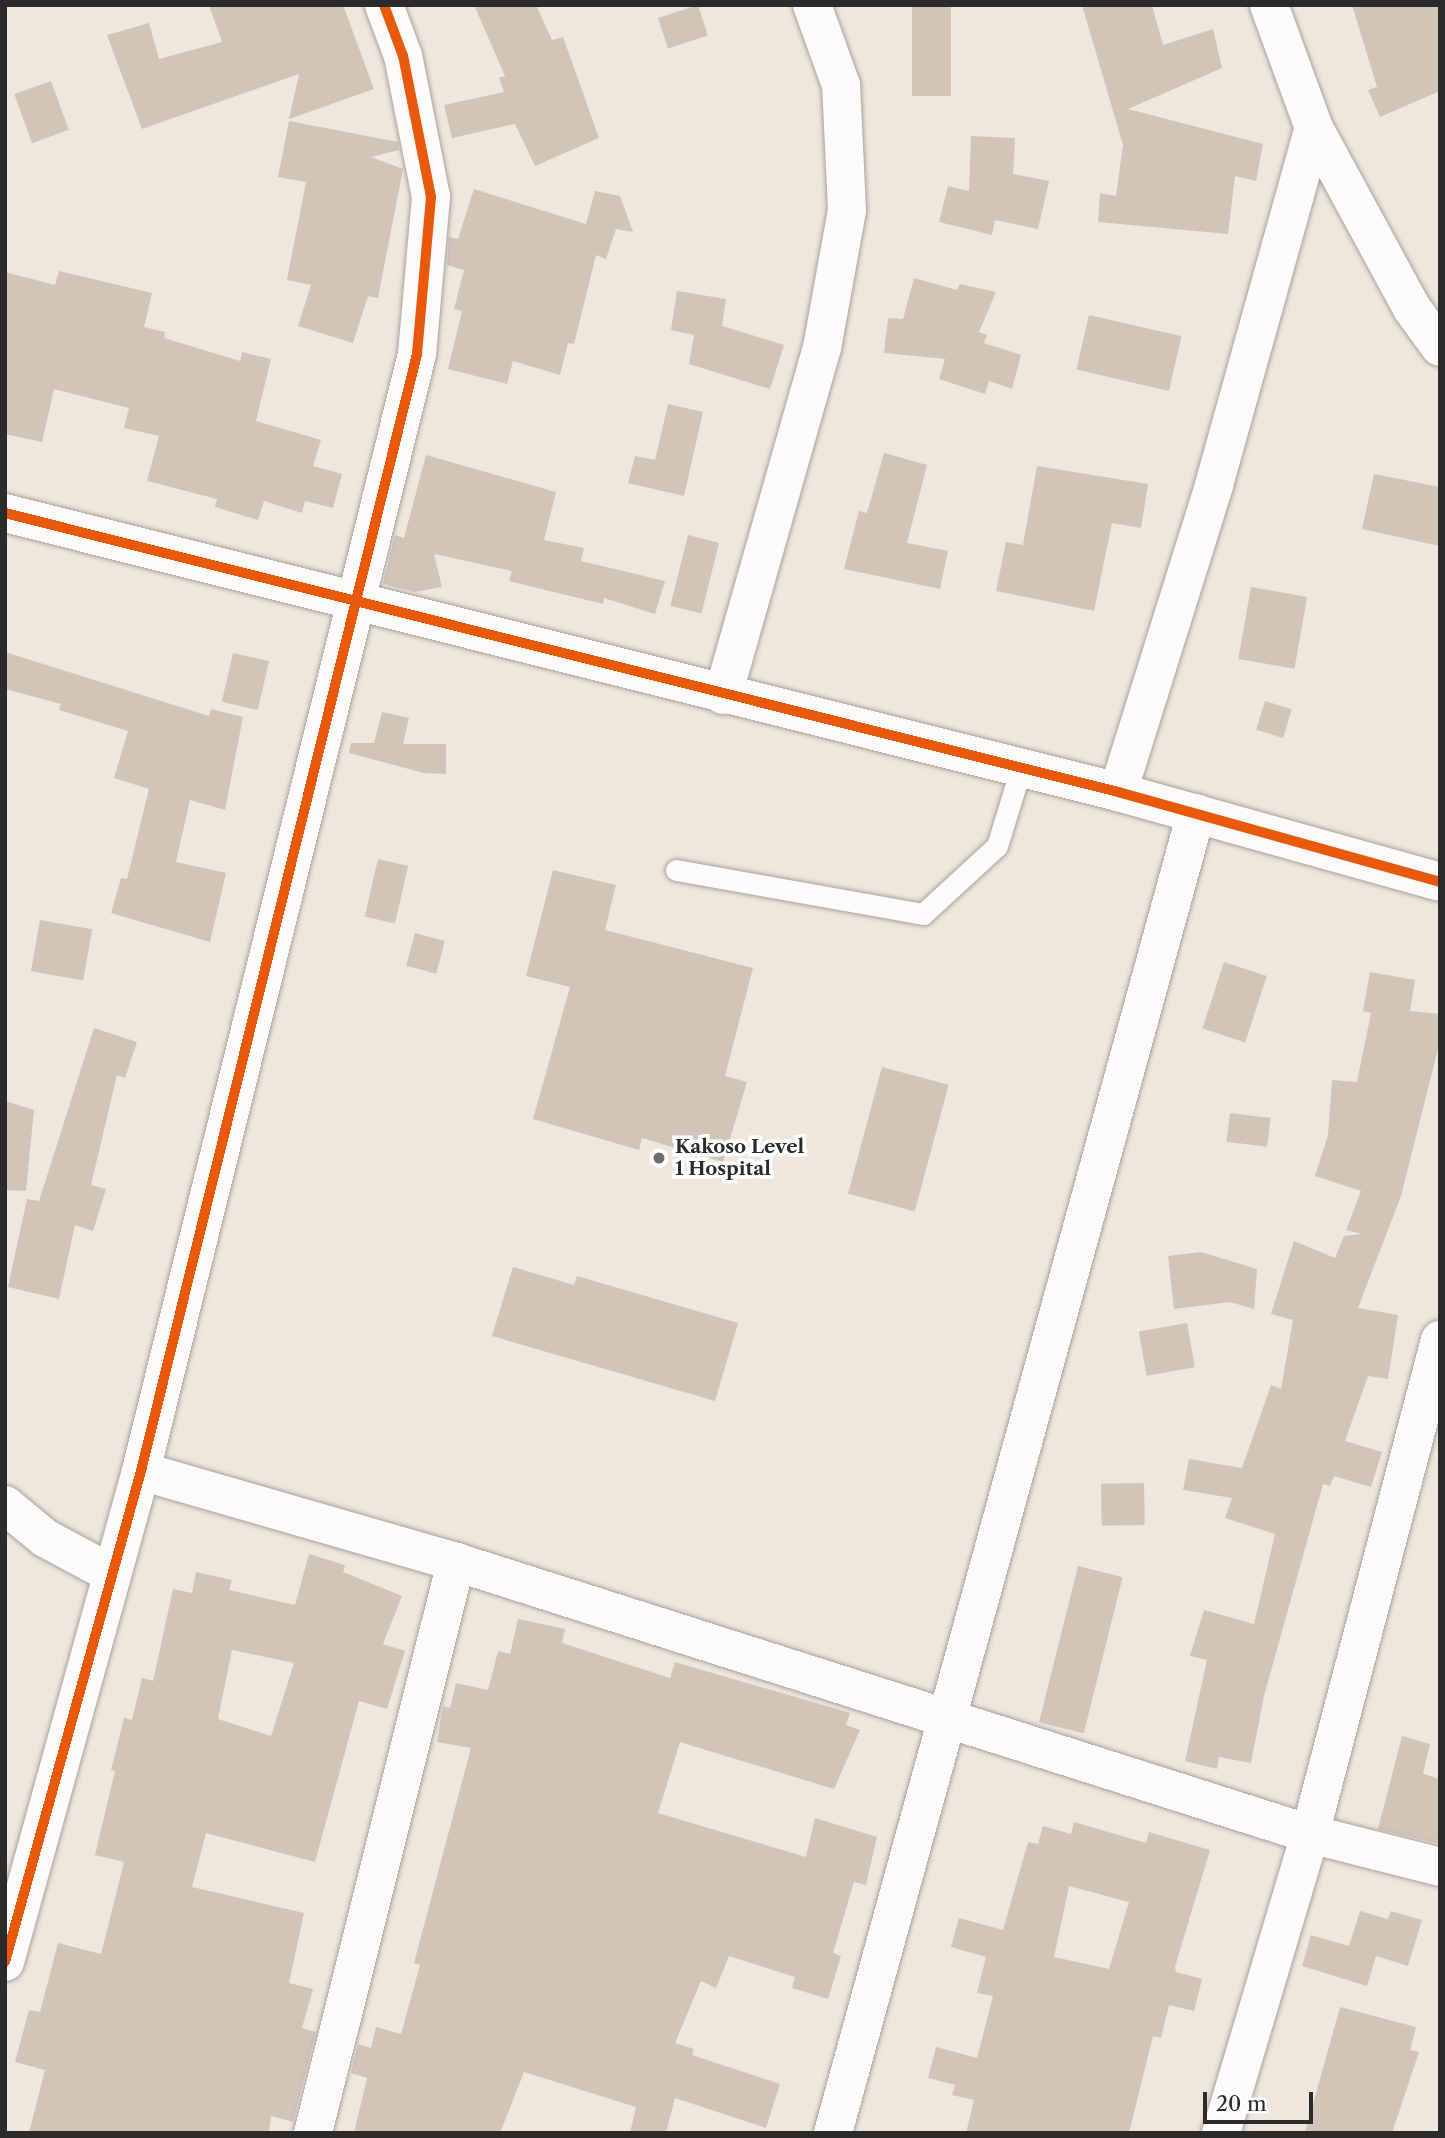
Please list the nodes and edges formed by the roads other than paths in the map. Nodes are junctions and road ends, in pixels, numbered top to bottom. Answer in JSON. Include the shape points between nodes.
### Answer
{"nodes":[{"id":1,"x":384,"y":5,"type":"edge"},
{"id":2,"x":812,"y":5,"type":"edge"},
{"id":3,"x":1269,"y":5,"type":"edge"},
{"id":4,"x":1314,"y":128,"type":"junction"},
{"id":5,"x":1440,"y":347,"type":"edge"},
{"id":6,"x":5,"y":513,"type":"edge"},
{"id":7,"x":358,"y":604,"type":"junction"},
{"id":8,"x":723,"y":695,"type":"junction"},
{"id":9,"x":1021,"y":768,"type":"junction"},
{"id":10,"x":1118,"y":792,"type":"junction"},
{"id":11,"x":1196,"y":813,"type":"junction"},
{"id":12,"x":676,"y":870,"type":"dead end"},
{"id":13,"x":1440,"y":882,"type":"edge"},
{"id":14,"x":1440,"y":1340,"type":"edge"},
{"id":15,"x":141,"y":1471,"type":"junction"},
{"id":16,"x":5,"y":1505,"type":"edge"},
{"id":17,"x":456,"y":1562,"type":"junction"},
{"id":18,"x":110,"y":1573,"type":"junction"},
{"id":19,"x":947,"y":1719,"type":"junction"},
{"id":20,"x":1310,"y":1834,"type":"junction"},
{"id":21,"x":1440,"y":1867,"type":"edge"},
{"id":22,"x":5,"y":1962,"type":"edge"},
{"id":23,"x":313,"y":2133,"type":"edge"},
{"id":24,"x":833,"y":2133,"type":"edge"},
{"id":25,"x":1221,"y":2133,"type":"edge"}],
"edges":[{"from":1,"to":7,"type":"street","via":[[403,56],[431,197],[416,354]]},
{"from":2,"to":8,"type":"street","via":[[841,85],[846,210],[822,348]]},
{"from":3,"to":4,"type":"street"},
{"from":4,"to":5,"type":"street","via":[[1411,307]]},
{"from":4,"to":10,"type":"street","via":[[1214,485]]},
{"from":6,"to":7,"type":"street"},
{"from":7,"to":8,"type":"street"},
{"from":7,"to":15,"type":"street"},
{"from":8,"to":9,"type":"street"},
{"from":9,"to":10,"type":"street"},
{"from":9,"to":12,"type":"lane","via":[[997,846],[923,914]]},
{"from":10,"to":11,"type":"street"},
{"from":11,"to":13,"type":"street"},
{"from":11,"to":19,"type":"street"},
{"from":14,"to":20,"type":"street"},
{"from":15,"to":17,"type":"street"},
{"from":15,"to":18,"type":"street"},
{"from":16,"to":18,"type":"street","via":[[45,1538]]},
{"from":17,"to":19,"type":"street"},
{"from":17,"to":23,"type":"street"},
{"from":18,"to":22,"type":"street"},
{"from":19,"to":20,"type":"street"},
{"from":19,"to":24,"type":"street"},
{"from":20,"to":21,"type":"street"},
{"from":20,"to":25,"type":"street"}]}
